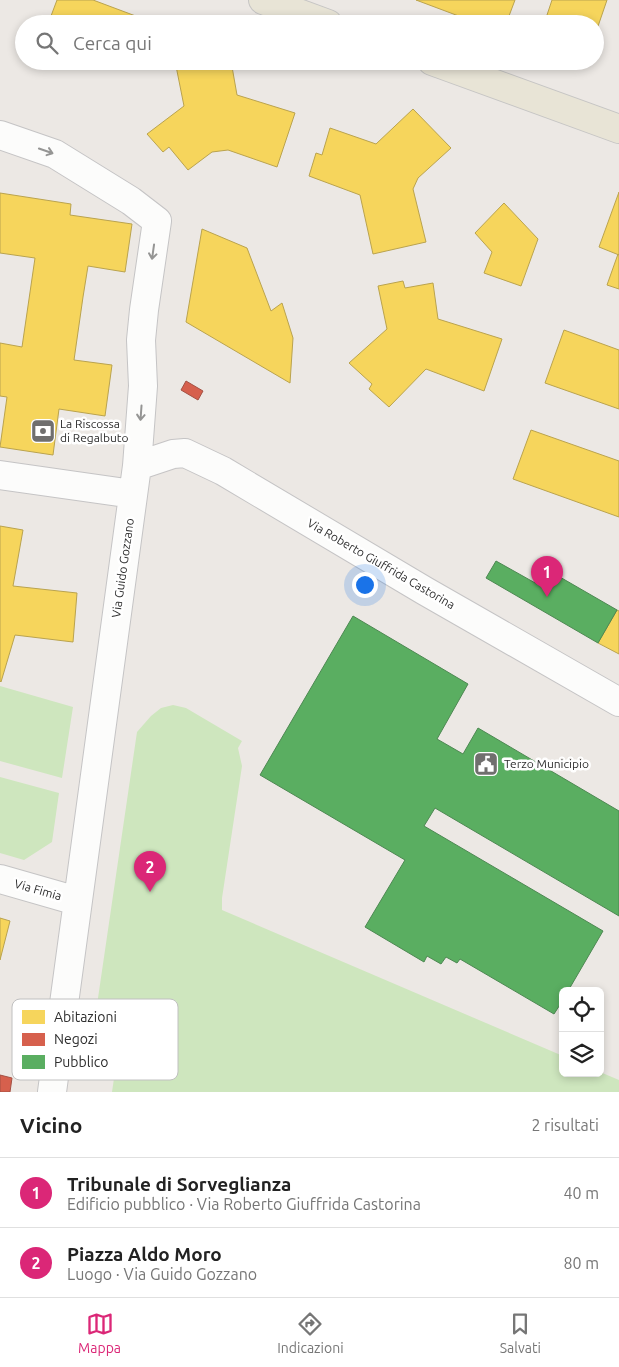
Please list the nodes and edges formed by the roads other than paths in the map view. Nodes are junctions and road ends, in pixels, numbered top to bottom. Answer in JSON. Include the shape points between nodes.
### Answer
{"nodes":[{"id":1,"x":263,"y":0,"type":"edge"},
{"id":2,"x":304,"y":15,"type":"edge"},
{"id":3,"x":457,"y":70,"type":"edge"},
{"id":4,"x":619,"y":128,"type":"edge"},
{"id":5,"x":0,"y":135,"type":"edge"},
{"id":6,"x":137,"y":466,"type":"junction"},
{"id":7,"x":0,"y":475,"type":"edge"},
{"id":8,"x":133,"y":494,"type":"junction"},
{"id":9,"x":619,"y":702,"type":"edge"},
{"id":10,"x":0,"y":879,"type":"edge"},
{"id":11,"x":77,"y":900,"type":"junction"},
{"id":12,"x":64,"y":999,"type":"edge"}],
"edges":[{"from":1,"to":2,"type":"main road"},
{"from":3,"to":4,"type":"main road"},
{"from":5,"to":6,"type":"street","name":"Via Guido Gozzano","one_way":true,"via":[[55,154],[157,221],[141,340],[143,386]]},
{"from":6,"to":8,"type":"street","name":"Via Guido Gozzano"},
{"from":6,"to":9,"type":"street","name":"Via Roberto Giuffrida Castorina","via":[[185,453],[208,464]]},
{"from":7,"to":8,"type":"street"},
{"from":8,"to":11,"type":"street","name":"Via Guido Gozzano"},
{"from":10,"to":11,"type":"street","name":"Via Fimia"},
{"from":11,"to":12,"type":"street","name":"Via Guido Gozzano"}]}
